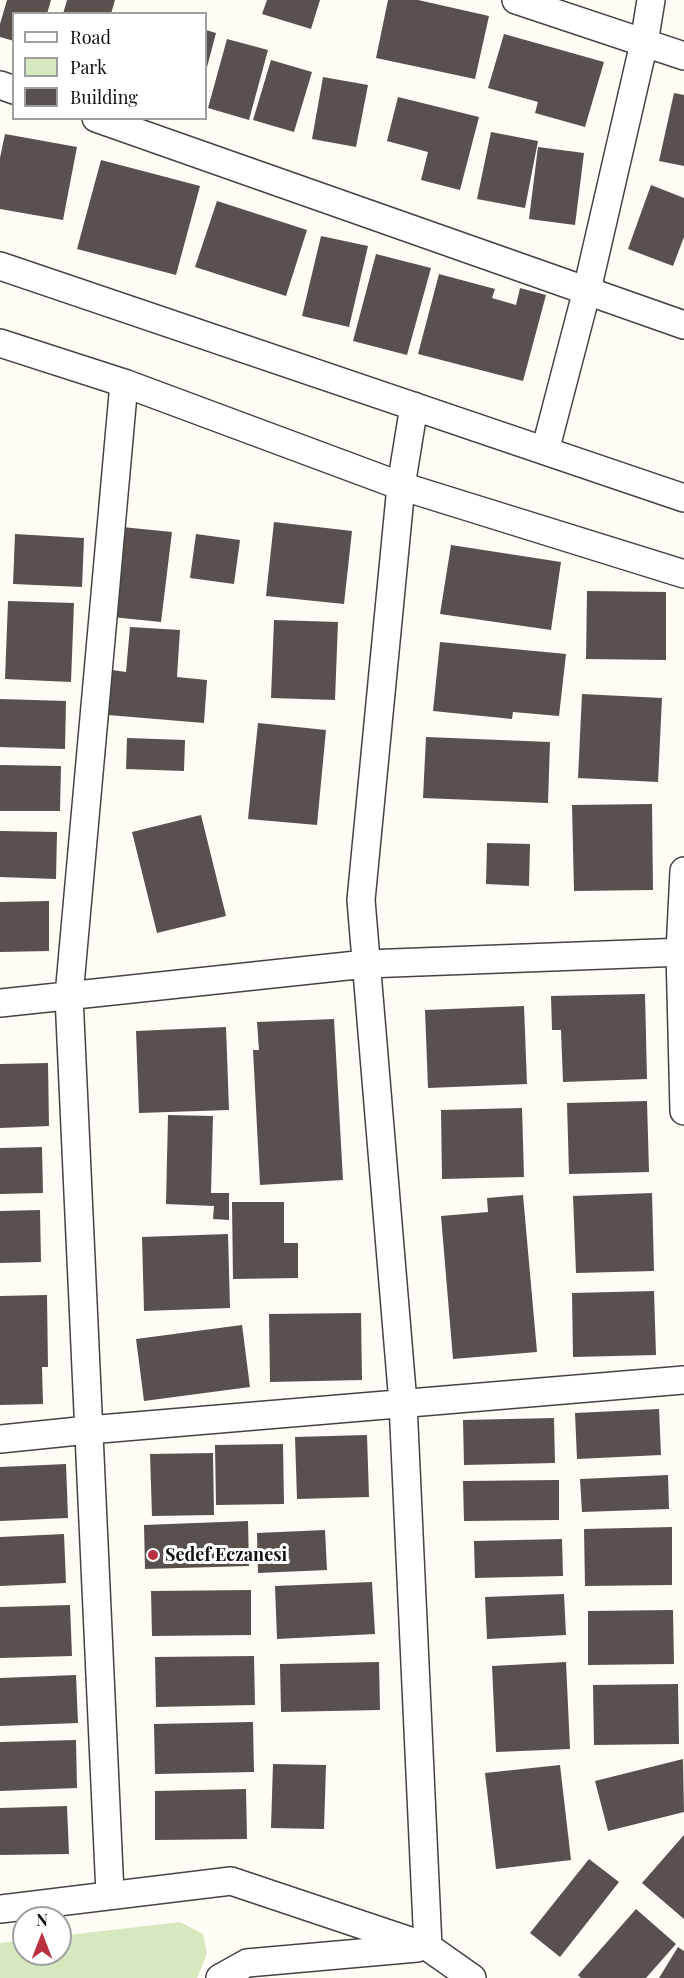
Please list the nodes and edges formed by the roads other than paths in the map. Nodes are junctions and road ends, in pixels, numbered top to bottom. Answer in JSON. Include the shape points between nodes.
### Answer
{"nodes":[{"id":1,"x":516,"y":0,"type":"edge"},
{"id":2,"x":651,"y":0,"type":"edge"},
{"id":3,"x":644,"y":43,"type":"junction"},
{"id":4,"x":684,"y":56,"type":"edge"},
{"id":5,"x":102,"y":120,"type":"edge"},
{"id":6,"x":0,"y":266,"type":"edge"},
{"id":7,"x":587,"y":290,"type":"junction"},
{"id":8,"x":684,"y":325,"type":"edge"},
{"id":9,"x":0,"y":344,"type":"edge"},
{"id":10,"x":124,"y":383,"type":"junction"},
{"id":11,"x":414,"y":406,"type":"junction"},
{"id":12,"x":545,"y":451,"type":"junction"},
{"id":13,"x":401,"y":486,"type":"junction"},
{"id":14,"x":684,"y":498,"type":"edge"},
{"id":15,"x":684,"y":574,"type":"edge"},
{"id":16,"x":684,"y":871,"type":"edge"},
{"id":17,"x":682,"y":952,"type":"edge"},
{"id":18,"x":366,"y":964,"type":"junction"},
{"id":19,"x":69,"y":996,"type":"junction"},
{"id":20,"x":0,"y":1003,"type":"edge"},
{"id":21,"x":684,"y":1111,"type":"edge"},
{"id":22,"x":684,"y":1380,"type":"edge"},
{"id":23,"x":403,"y":1403,"type":"junction"},
{"id":24,"x":88,"y":1430,"type":"junction"},
{"id":25,"x":0,"y":1439,"type":"edge"},
{"id":26,"x":110,"y":1894,"type":"junction"},
{"id":27,"x":0,"y":1909,"type":"edge"},
{"id":28,"x":428,"y":1947,"type":"junction"},
{"id":29,"x":220,"y":1978,"type":"edge"},
{"id":30,"x":472,"y":1978,"type":"edge"}],
"edges":[{"from":1,"to":3,"type":"street"},
{"from":2,"to":3,"type":"street"},
{"from":3,"to":4,"type":"street"},
{"from":3,"to":7,"type":"street"},
{"from":5,"to":7,"type":"street"},
{"from":6,"to":11,"type":"street"},
{"from":7,"to":8,"type":"street"},
{"from":7,"to":12,"type":"street"},
{"from":9,"to":10,"type":"street"},
{"from":10,"to":13,"type":"street"},
{"from":10,"to":19,"type":"street"},
{"from":11,"to":12,"type":"street"},
{"from":11,"to":13,"type":"street"},
{"from":12,"to":14,"type":"street"},
{"from":13,"to":15,"type":"street"},
{"from":13,"to":18,"type":"street","via":[[362,900]]},
{"from":16,"to":17,"type":"street"},
{"from":17,"to":18,"type":"street"},
{"from":17,"to":21,"type":"street"},
{"from":18,"to":19,"type":"street"},
{"from":18,"to":23,"type":"street"},
{"from":19,"to":20,"type":"street"},
{"from":19,"to":24,"type":"street"},
{"from":22,"to":23,"type":"street"},
{"from":23,"to":24,"type":"street"},
{"from":23,"to":28,"type":"street"},
{"from":24,"to":25,"type":"street"},
{"from":24,"to":26,"type":"street"},
{"from":26,"to":27,"type":"street"},
{"from":26,"to":28,"type":"street","via":[[231,1881]]},
{"from":28,"to":29,"type":"street","via":[[247,1963]]},
{"from":28,"to":30,"type":"street"}]}
